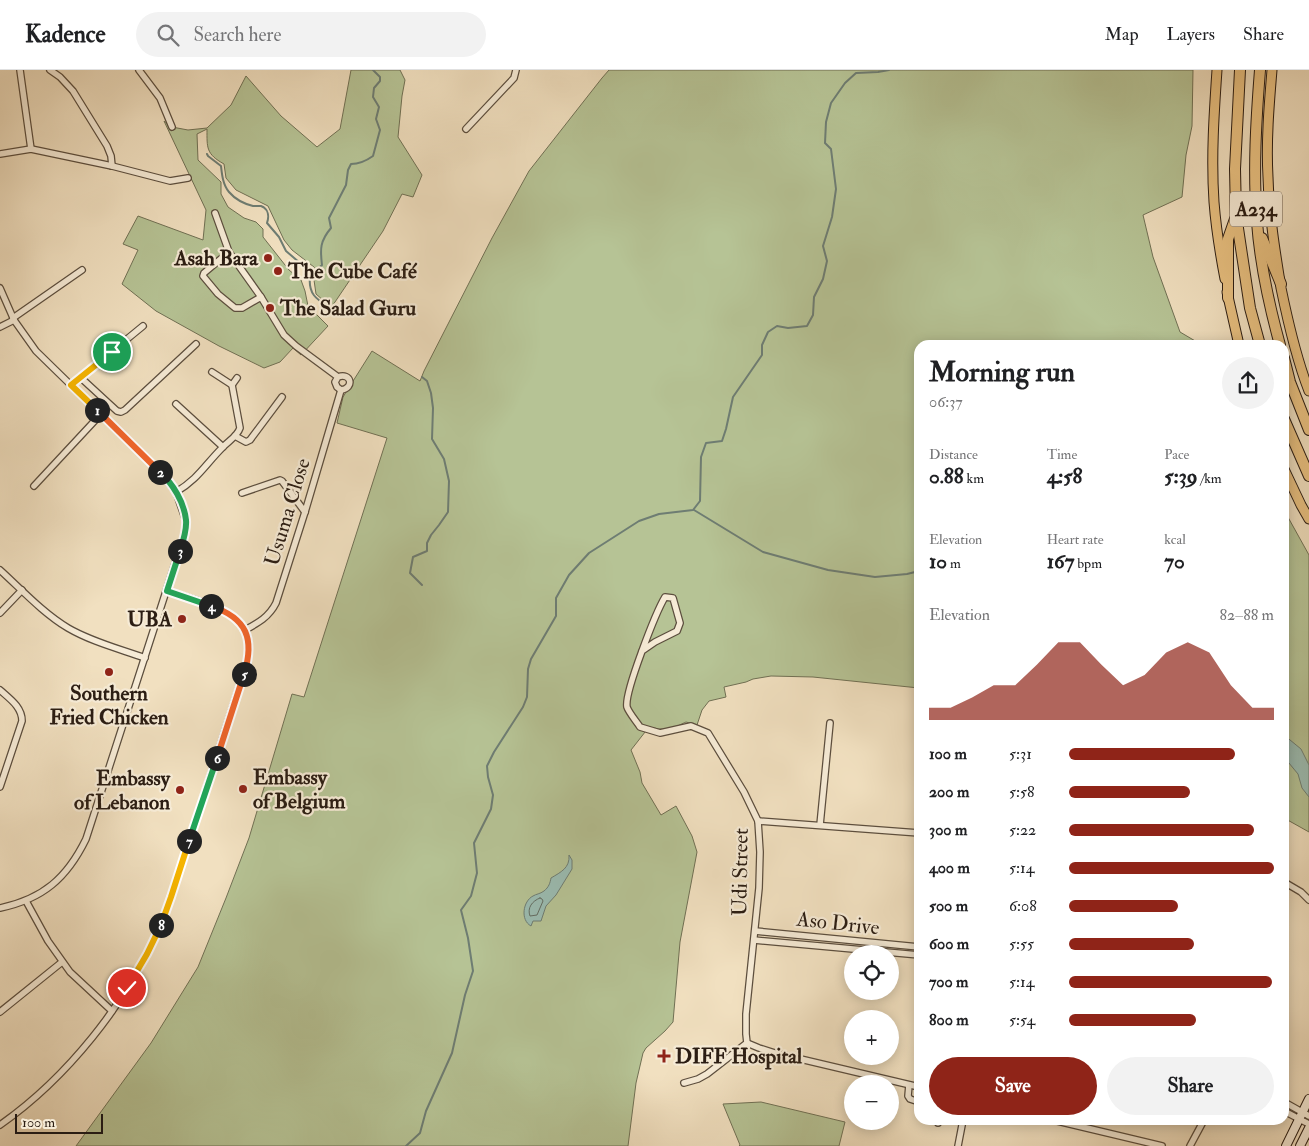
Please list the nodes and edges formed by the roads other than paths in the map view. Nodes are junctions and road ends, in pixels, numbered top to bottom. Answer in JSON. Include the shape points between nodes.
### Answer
{"nodes":[{"id":1,"x":20,"y":70,"type":"edge"},
{"id":2,"x":50,"y":70,"type":"edge"},
{"id":3,"x":138,"y":70,"type":"edge"},
{"id":4,"x":516,"y":70,"type":"edge"},
{"id":5,"x":1217,"y":70,"type":"edge"},
{"id":6,"x":1240,"y":70,"type":"edge"},
{"id":7,"x":1260,"y":70,"type":"edge"},
{"id":8,"x":1272,"y":70,"type":"edge"},
{"id":9,"x":172,"y":127,"type":"dead end"},
{"id":10,"x":466,"y":129,"type":"dead end"},
{"id":11,"x":31,"y":149,"type":"junction"},
{"id":12,"x":0,"y":154,"type":"edge"},
{"id":13,"x":112,"y":166,"type":"junction"},
{"id":14,"x":188,"y":178,"type":"dead end"},
{"id":15,"x":1255,"y":201,"type":"junction"},
{"id":16,"x":215,"y":213,"type":"dead end"},
{"id":17,"x":1236,"y":216,"type":"junction"},
{"id":18,"x":229,"y":252,"type":"junction"},
{"id":19,"x":82,"y":270,"type":"dead end"},
{"id":20,"x":1281,"y":284,"type":"junction"},
{"id":21,"x":0,"y":288,"type":"edge"},
{"id":22,"x":261,"y":297,"type":"junction"},
{"id":23,"x":1228,"y":298,"type":"junction"},
{"id":24,"x":13,"y":319,"type":"junction"},
{"id":25,"x":143,"y":326,"type":"dead end"},
{"id":26,"x":0,"y":327,"type":"edge"},
{"id":27,"x":1238,"y":340,"type":"edge"},
{"id":28,"x":1259,"y":340,"type":"edge"},
{"id":29,"x":1279,"y":340,"type":"edge"},
{"id":30,"x":196,"y":344,"type":"dead end"},
{"id":31,"x":212,"y":372,"type":"dead end"},
{"id":32,"x":80,"y":377,"type":"junction"},
{"id":33,"x":338,"y":377,"type":"junction"},
{"id":34,"x":237,"y":378,"type":"dead end"},
{"id":35,"x":1289,"y":378,"type":"edge"},
{"id":36,"x":71,"y":385,"type":"junction"},
{"id":37,"x":232,"y":385,"type":"junction"},
{"id":38,"x":341,"y":390,"type":"junction"},
{"id":39,"x":1309,"y":391,"type":"edge"},
{"id":40,"x":282,"y":397,"type":"dead end"},
{"id":41,"x":176,"y":404,"type":"dead end"},
{"id":42,"x":101,"y":414,"type":"junction"},
{"id":43,"x":1289,"y":430,"type":"edge"},
{"id":44,"x":1309,"y":430,"type":"edge"},
{"id":45,"x":235,"y":436,"type":"junction"},
{"id":46,"x":222,"y":447,"type":"junction"},
{"id":47,"x":1309,"y":476,"type":"edge"},
{"id":48,"x":1289,"y":480,"type":"edge"},
{"id":49,"x":34,"y":486,"type":"dead end"},
{"id":50,"x":176,"y":492,"type":"junction"},
{"id":51,"x":242,"y":493,"type":"dead end"},
{"id":52,"x":305,"y":512,"type":"junction"},
{"id":53,"x":1309,"y":519,"type":"edge"},
{"id":54,"x":0,"y":570,"type":"edge"},
{"id":55,"x":22,"y":590,"type":"junction"},
{"id":56,"x":167,"y":591,"type":"junction"},
{"id":57,"x":0,"y":614,"type":"edge"},
{"id":58,"x":245,"y":630,"type":"junction"},
{"id":59,"x":642,"y":651,"type":"junction"},
{"id":60,"x":145,"y":658,"type":"junction"},
{"id":61,"x":0,"y":690,"type":"edge"},
{"id":62,"x":830,"y":723,"type":"dead end"},
{"id":63,"x":0,"y":787,"type":"edge"},
{"id":64,"x":758,"y":821,"type":"junction"},
{"id":65,"x":820,"y":825,"type":"junction"},
{"id":66,"x":914,"y":833,"type":"edge"},
{"id":67,"x":1289,"y":885,"type":"edge"},
{"id":68,"x":1309,"y":900,"type":"edge"},
{"id":69,"x":26,"y":901,"type":"junction"},
{"id":70,"x":0,"y":908,"type":"edge"},
{"id":71,"x":754,"y":932,"type":"junction"},
{"id":72,"x":754,"y":940,"type":"junction"},
{"id":73,"x":914,"y":947,"type":"edge"},
{"id":74,"x":914,"y":955,"type":"edge"},
{"id":75,"x":62,"y":962,"type":"junction"},
{"id":76,"x":112,"y":1011,"type":"junction"},
{"id":77,"x":0,"y":1012,"type":"edge"},
{"id":78,"x":747,"y":1043,"type":"junction"},
{"id":79,"x":684,"y":1083,"type":"dead end"},
{"id":80,"x":909,"y":1085,"type":"junction"},
{"id":81,"x":914,"y":1086,"type":"edge"},
{"id":82,"x":1309,"y":1099,"type":"edge"},
{"id":83,"x":914,"y":1100,"type":"edge"},
{"id":84,"x":1289,"y":1106,"type":"edge"},
{"id":85,"x":1289,"y":1112,"type":"edge"},
{"id":86,"x":1304,"y":1116,"type":"edge"},
{"id":87,"x":0,"y":1125,"type":"edge"},
{"id":88,"x":962,"y":1125,"type":"edge"},
{"id":89,"x":1071,"y":1125,"type":"edge"},
{"id":90,"x":1201,"y":1125,"type":"edge"},
{"id":91,"x":1309,"y":1126,"type":"edge"},
{"id":92,"x":1139,"y":1144,"type":"edge"},
{"id":93,"x":958,"y":1146,"type":"edge"},
{"id":94,"x":1162,"y":1146,"type":"edge"},
{"id":95,"x":1190,"y":1146,"type":"edge"},
{"id":96,"x":1286,"y":1146,"type":"edge"},
{"id":97,"x":1300,"y":1146,"type":"edge"}],
"edges":[{"from":1,"to":11,"type":"street"},
{"from":2,"to":13,"type":"street","via":[[73,91],[107,146]]},
{"from":3,"to":9,"type":"street","via":[[160,98]]},
{"from":4,"to":10,"type":"street","via":[[514,78]]},
{"from":5,"to":23,"type":"highway","via":[[1214,202]]},
{"from":6,"to":17,"type":"highway","number":"A234"},
{"from":7,"to":15,"type":"highway","number":"A234"},
{"from":8,"to":20,"type":"highway","via":[[1268,176],[1272,233]]},
{"from":11,"to":12,"type":"street"},
{"from":11,"to":13,"type":"street"},
{"from":13,"to":14,"type":"street","via":[[170,181]]},
{"from":15,"to":20,"type":"highway","via":[[1263,240]]},
{"from":15,"to":29,"type":"highway","number":"A234","via":[[1262,263]]},
{"from":16,"to":18,"type":"street","name":"Usuma Close"},
{"from":17,"to":23,"type":"highway","via":[[1228,239]]},
{"from":17,"to":28,"type":"highway","number":"A234","via":[[1250,308]]},
{"from":18,"to":22,"type":"street","name":"Usuma Close"},
{"from":18,"to":22,"type":"street","via":[[205,271],[204,276],[235,308],[242,308]]},
{"from":19,"to":24,"type":"street"},
{"from":20,"to":39,"type":"highway","via":[[1289,327]]},
{"from":21,"to":24,"type":"street"},
{"from":22,"to":33,"type":"street","name":"Usuma Close","via":[[284,335]]},
{"from":23,"to":27,"type":"highway"},
{"from":24,"to":26,"type":"street"},
{"from":24,"to":36,"type":"street","via":[[36,352]]},
{"from":25,"to":32,"type":"street"},
{"from":30,"to":32,"type":"street","via":[[121,412]]},
{"from":31,"to":37,"type":"street"},
{"from":32,"to":36,"type":"street"},
{"from":33,"to":38,"type":"street","name":"Usuma Close","via":[[335,382]]},
{"from":33,"to":38,"type":"street","name":"Usuma Close","via":[[342,375],[350,381],[349,386]]},
{"from":34,"to":37,"type":"street"},
{"from":35,"to":44,"type":"highway"},
{"from":36,"to":42,"type":"street"},
{"from":37,"to":45,"type":"street","via":[[240,428]]},
{"from":38,"to":52,"type":"street","name":"Usuma Close"},
{"from":40,"to":45,"type":"street","via":[[250,440],[246,442]]},
{"from":41,"to":46,"type":"street"},
{"from":42,"to":49,"type":"street"},
{"from":42,"to":50,"type":"street"},
{"from":43,"to":47,"type":"highway"},
{"from":45,"to":46,"type":"street"},
{"from":46,"to":50,"type":"street","via":[[195,479]]},
{"from":48,"to":53,"type":"highway"},
{"from":50,"to":56,"type":"street","via":[[186,520],[185,534]]},
{"from":51,"to":52,"type":"street","via":[[280,480]]},
{"from":52,"to":58,"type":"street","name":"Usuma Close","via":[[276,603],[268,615]]},
{"from":54,"to":55,"type":"street"},
{"from":55,"to":57,"type":"street"},
{"from":55,"to":60,"type":"street","via":[[71,630]]},
{"from":56,"to":58,"type":"street","via":[[227,612]]},
{"from":56,"to":60,"type":"street"},
{"from":58,"to":76,"type":"street","via":[[249,644],[248,663],[171,897],[147,954]]},
{"from":59,"to":59,"type":"street","via":[[665,597],[673,598],[680,623],[677,631]]},
{"from":59,"to":64,"type":"street","name":"Udi Street","via":[[627,707],[640,727],[660,732],[691,726],[708,733]]},
{"from":60,"to":69,"type":"street","via":[[81,850],[53,884]]},
{"from":61,"to":63,"type":"street","via":[[19,708],[22,721]]},
{"from":62,"to":65,"type":"street"},
{"from":64,"to":65,"type":"street"},
{"from":64,"to":71,"type":"street","name":"Udi Street","via":[[760,861]]},
{"from":65,"to":66,"type":"street"},
{"from":67,"to":68,"type":"street"},
{"from":69,"to":70,"type":"street"},
{"from":69,"to":75,"type":"street"},
{"from":71,"to":72,"type":"street","name":"Udi Street"},
{"from":71,"to":73,"type":"street","name":"Aso Drive"},
{"from":72,"to":74,"type":"street","name":"Aso Drive"},
{"from":72,"to":78,"type":"street","name":"Udi Street","via":[[746,1014]]},
{"from":75,"to":76,"type":"street"},
{"from":75,"to":77,"type":"street"},
{"from":76,"to":87,"type":"street","via":[[62,1070]]},
{"from":78,"to":79,"type":"street","via":[[707,1074]]},
{"from":78,"to":80,"type":"street","via":[[775,1053]]},
{"from":80,"to":81,"type":"street"},
{"from":80,"to":83,"type":"street","via":[[908,1096]]},
{"from":82,"to":86,"type":"main road"},
{"from":84,"to":86,"type":"street"},
{"from":85,"to":86,"type":"street"},
{"from":86,"to":91,"type":"street"},
{"from":86,"to":96,"type":"main road"},
{"from":88,"to":93,"type":"street"},
{"from":89,"to":92,"type":"street"},
{"from":90,"to":95,"type":"street"},
{"from":91,"to":97,"type":"main road"},
{"from":92,"to":94,"type":"street"}]}
